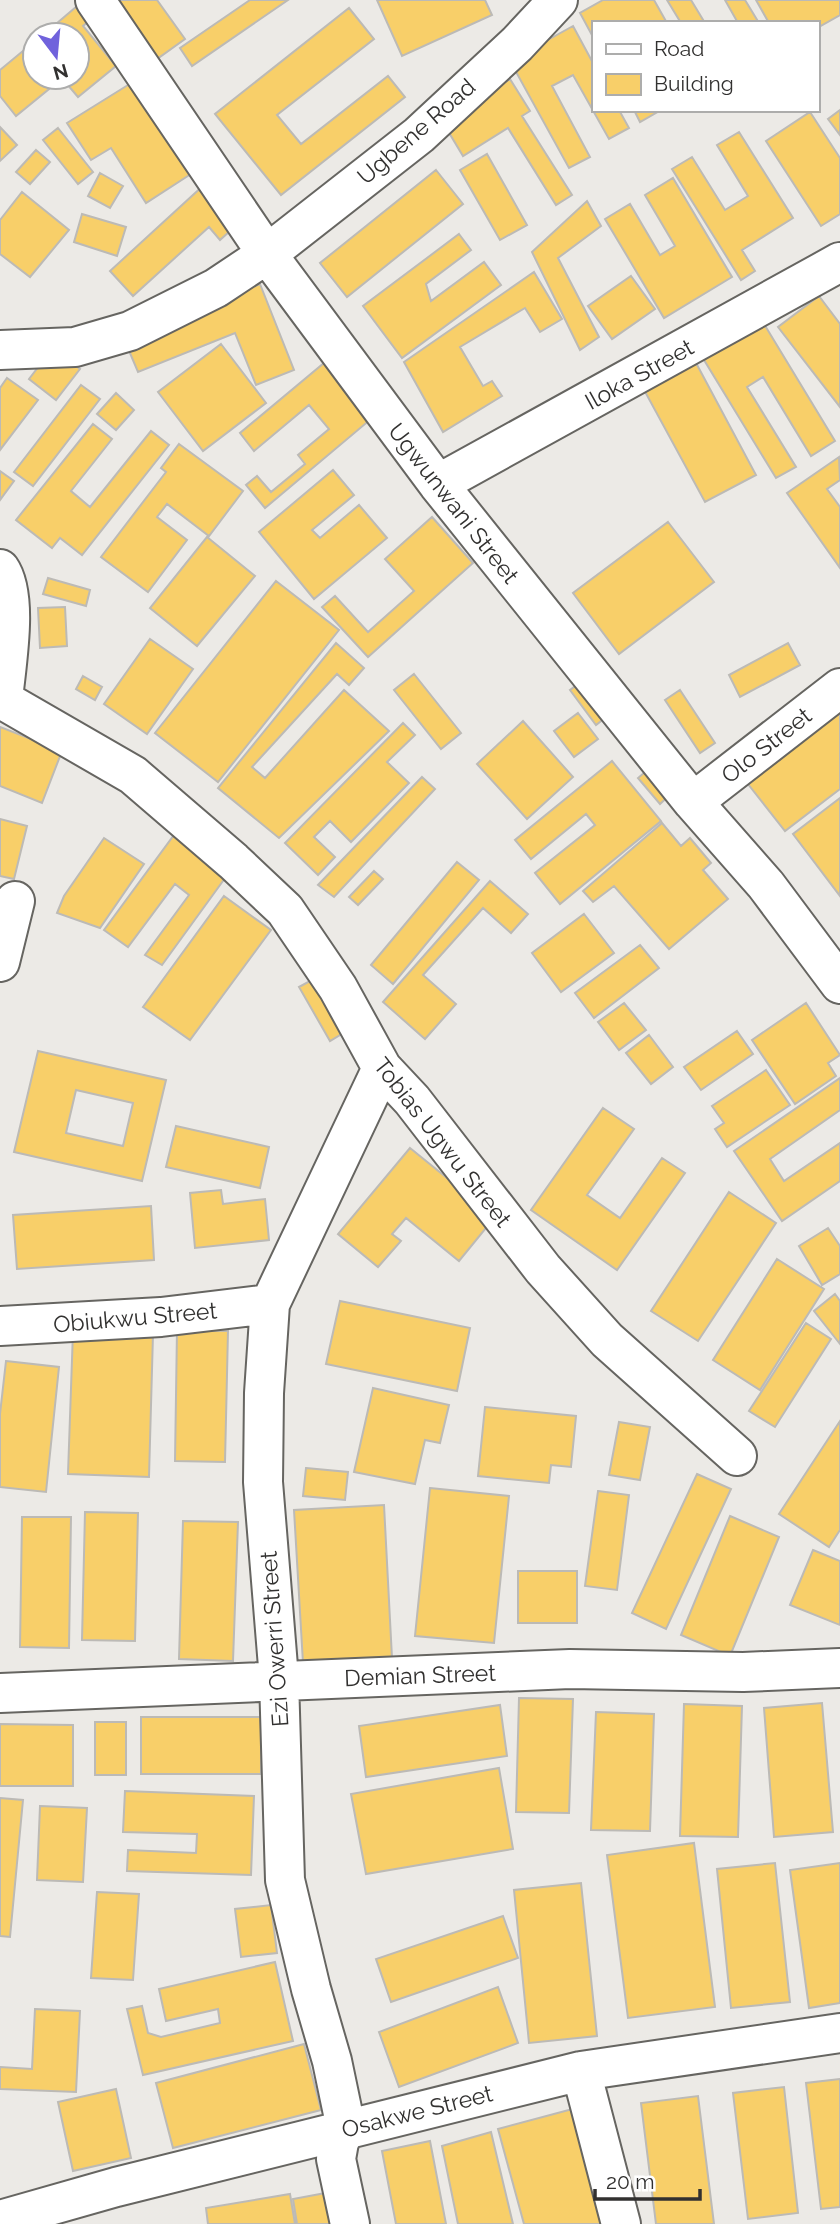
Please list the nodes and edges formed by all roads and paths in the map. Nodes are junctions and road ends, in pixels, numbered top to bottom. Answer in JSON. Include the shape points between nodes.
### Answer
{"nodes":[{"id":1,"x":95,"y":0,"type":"edge"},
{"id":2,"x":558,"y":0,"type":"edge"},
{"id":3,"x":267,"y":254,"type":"junction"},
{"id":4,"x":840,"y":262,"type":"edge"},
{"id":5,"x":0,"y":350,"type":"edge"},
{"id":6,"x":438,"y":484,"type":"junction"},
{"id":7,"x":0,"y":569,"type":"edge"},
{"id":8,"x":840,"y":688,"type":"edge"},
{"id":9,"x":1,"y":699,"type":"edge"},
{"id":10,"x":693,"y":802,"type":"junction"},
{"id":11,"x":15,"y":901,"type":"dead end"},
{"id":12,"x":0,"y":962,"type":"edge"},
{"id":13,"x":840,"y":984,"type":"edge"},
{"id":14,"x":382,"y":1068,"type":"junction"},
{"id":15,"x":270,"y":1304,"type":"junction"},
{"id":16,"x":0,"y":1326,"type":"edge"},
{"id":17,"x":737,"y":1456,"type":"dead end"},
{"id":18,"x":840,"y":1668,"type":"edge"},
{"id":19,"x":279,"y":1679,"type":"junction"},
{"id":20,"x":0,"y":1693,"type":"edge"},
{"id":21,"x":840,"y":2033,"type":"edge"},
{"id":22,"x":581,"y":2071,"type":"junction"},
{"id":23,"x":346,"y":2128,"type":"junction"},
{"id":24,"x":0,"y":2220,"type":"edge"},
{"id":25,"x":350,"y":2224,"type":"edge"},
{"id":26,"x":621,"y":2224,"type":"edge"}],
"edges":[{"from":1,"to":3,"type":"street","name":"Ugwunwani Street"},
{"from":2,"to":3,"type":"street","name":"Ugbene Road","via":[[419,135]]},
{"from":3,"to":5,"type":"street","name":"Ugbene Road","via":[[216,288],[130,331],[75,347]]},
{"from":3,"to":6,"type":"street","name":"Ugwunwani Street"},
{"from":4,"to":6,"type":"street","name":"Iloka Street"},
{"from":6,"to":10,"type":"street","name":"Ugwunwani Street"},
{"from":7,"to":9,"type":"street","name":"Tobias Ugwu Street","via":[[8,579],[9,635]]},
{"from":8,"to":10,"type":"street","name":"Olo Street"},
{"from":9,"to":14,"type":"street","name":"Tobias Ugwu Street","via":[[133,775],[276,902],[338,988]]},
{"from":10,"to":13,"type":"street","name":"Ugwunwani Street","via":[[766,885]]},
{"from":11,"to":12,"type":"street"},
{"from":14,"to":15,"type":"street","name":"Ezi Owerri Street"},
{"from":14,"to":17,"type":"street","name":"Tobias Ugwu Street","via":[[543,1269],[607,1340]]},
{"from":15,"to":16,"type":"street","name":"Obiukwu Street","via":[[161,1317]]},
{"from":15,"to":19,"type":"street","name":"Ezi Owerri Street","via":[[262,1482]]},
{"from":18,"to":19,"type":"street","name":"Demian Street","via":[[743,1672],[570,1669]]},
{"from":19,"to":20,"type":"street","name":"Demian Street"},
{"from":19,"to":23,"type":"street","name":"Ezi Owerri Street","via":[[285,1880]]},
{"from":21,"to":22,"type":"street","name":"Osakwe Street"},
{"from":22,"to":23,"type":"street","name":"Osakwe Street"},
{"from":22,"to":26,"type":"street"},
{"from":23,"to":24,"type":"street","name":"Osakwe Street"},
{"from":23,"to":25,"type":"street","name":"Ezi Owerri Street","via":[[336,2160]]}]}
